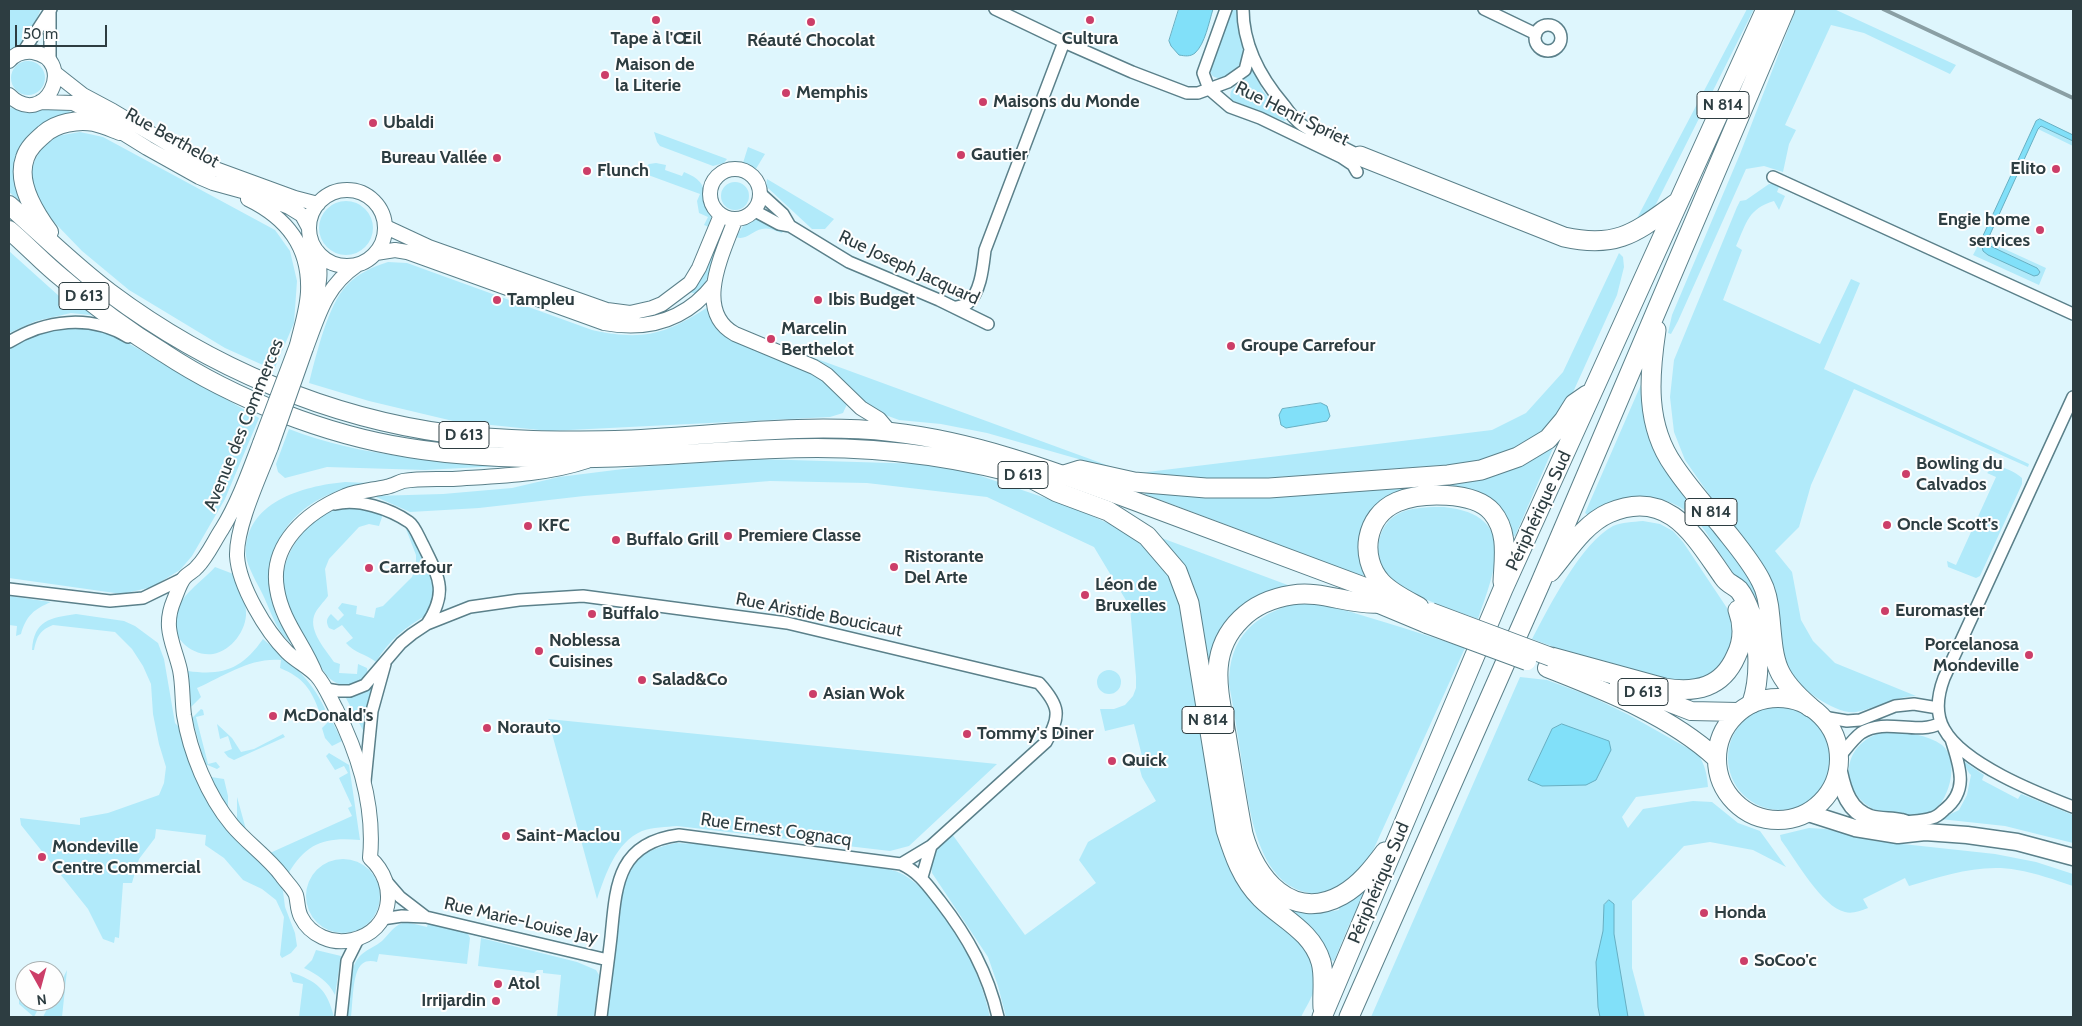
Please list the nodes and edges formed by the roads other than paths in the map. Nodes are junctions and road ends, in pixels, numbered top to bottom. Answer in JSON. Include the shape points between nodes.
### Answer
{"nodes":[{"id":1,"x":995,"y":9,"type":"edge"},
{"id":2,"x":1226,"y":9,"type":"edge"},
{"id":3,"x":1243,"y":9,"type":"edge"},
{"id":4,"x":1484,"y":9,"type":"edge"},
{"id":5,"x":1766,"y":9,"type":"edge"},
{"id":6,"x":1785,"y":9,"type":"edge"},
{"id":7,"x":51,"y":10,"type":"edge"},
{"id":8,"x":1536,"y":34,"type":"dead end"},
{"id":9,"x":1064,"y":42,"type":"junction"},
{"id":10,"x":1250,"y":50,"type":"junction"},
{"id":11,"x":22,"y":52,"type":"junction"},
{"id":12,"x":9,"y":61,"type":"edge"},
{"id":13,"x":53,"y":67,"type":"junction"},
{"id":14,"x":1209,"y":89,"type":"junction"},
{"id":15,"x":9,"y":95,"type":"edge"},
{"id":16,"x":40,"y":102,"type":"junction"},
{"id":17,"x":120,"y":131,"type":"junction"},
{"id":18,"x":1358,"y":164,"type":"junction"},
{"id":19,"x":1773,"y":176,"type":"dead end"},
{"id":20,"x":213,"y":183,"type":"junction"},
{"id":21,"x":761,"y":194,"type":"junction"},
{"id":22,"x":1679,"y":201,"type":"junction"},
{"id":23,"x":318,"y":204,"type":"junction"},
{"id":24,"x":9,"y":205,"type":"edge"},
{"id":25,"x":755,"y":211,"type":"junction"},
{"id":26,"x":721,"y":215,"type":"junction"},
{"id":27,"x":735,"y":220,"type":"junction"},
{"id":28,"x":790,"y":226,"type":"junction"},
{"id":29,"x":386,"y":227,"type":"junction"},
{"id":30,"x":309,"y":228,"type":"junction"},
{"id":31,"x":9,"y":230,"type":"edge"},
{"id":32,"x":316,"y":249,"type":"junction"},
{"id":33,"x":376,"y":253,"type":"junction"},
{"id":34,"x":358,"y":265,"type":"junction"},
{"id":35,"x":78,"y":267,"type":"junction"},
{"id":36,"x":714,"y":284,"type":"junction"},
{"id":37,"x":1660,"y":305,"type":"junction"},
{"id":38,"x":956,"y":308,"type":"junction"},
{"id":39,"x":2073,"y":314,"type":"edge"},
{"id":40,"x":988,"y":324,"type":"dead end"},
{"id":41,"x":9,"y":342,"type":"edge"},
{"id":42,"x":302,"y":347,"type":"junction"},
{"id":43,"x":164,"y":354,"type":"junction"},
{"id":44,"x":1592,"y":392,"type":"junction"},
{"id":45,"x":2073,"y":397,"type":"edge"},
{"id":46,"x":890,"y":432,"type":"junction"},
{"id":47,"x":265,"y":445,"type":"junction"},
{"id":48,"x":596,"y":458,"type":"junction"},
{"id":49,"x":1064,"y":475,"type":"junction"},
{"id":50,"x":1027,"y":476,"type":"junction"},
{"id":51,"x":324,"y":506,"type":"junction"},
{"id":52,"x":184,"y":578,"type":"junction"},
{"id":53,"x":1540,"y":584,"type":"junction"},
{"id":54,"x":1728,"y":584,"type":"junction"},
{"id":55,"x":9,"y":589,"type":"edge"},
{"id":56,"x":1503,"y":589,"type":"junction"},
{"id":57,"x":1378,"y":603,"type":"junction"},
{"id":58,"x":1426,"y":614,"type":"junction"},
{"id":59,"x":428,"y":624,"type":"junction"},
{"id":60,"x":386,"y":660,"type":"junction"},
{"id":61,"x":1549,"y":662,"type":"junction"},
{"id":62,"x":316,"y":675,"type":"junction"},
{"id":63,"x":326,"y":689,"type":"junction"},
{"id":64,"x":1745,"y":708,"type":"junction"},
{"id":65,"x":1938,"y":708,"type":"junction"},
{"id":66,"x":1817,"y":712,"type":"junction"},
{"id":67,"x":1941,"y":723,"type":"junction"},
{"id":68,"x":1951,"y":739,"type":"junction"},
{"id":69,"x":1716,"y":758,"type":"junction"},
{"id":70,"x":1840,"y":764,"type":"junction"},
{"id":71,"x":365,"y":782,"type":"junction"},
{"id":72,"x":2073,"y":807,"type":"edge"},
{"id":73,"x":1808,"y":813,"type":"junction"},
{"id":74,"x":1901,"y":822,"type":"junction"},
{"id":75,"x":1402,"y":829,"type":"junction"},
{"id":76,"x":1925,"y":832,"type":"junction"},
{"id":77,"x":931,"y":846,"type":"junction"},
{"id":78,"x":2073,"y":857,"type":"edge"},
{"id":79,"x":901,"y":864,"type":"junction"},
{"id":80,"x":922,"y":878,"type":"junction"},
{"id":81,"x":387,"y":882,"type":"junction"},
{"id":82,"x":426,"y":917,"type":"junction"},
{"id":83,"x":382,"y":919,"type":"junction"},
{"id":84,"x":358,"y":939,"type":"junction"},
{"id":85,"x":608,"y":960,"type":"junction"},
{"id":86,"x":341,"y":1017,"type":"edge"},
{"id":87,"x":601,"y":1017,"type":"edge"},
{"id":88,"x":998,"y":1017,"type":"edge"},
{"id":89,"x":1323,"y":1017,"type":"edge"},
{"id":90,"x":1349,"y":1017,"type":"edge"}],
"edges":[{"from":1,"to":9,"type":"street"},
{"from":2,"to":14,"type":"street","via":[[1203,73]]},
{"from":3,"to":10,"type":"street","name":"Rue Henri Spriet","via":[[1243,29]]},
{"from":4,"to":8,"type":"street"},
{"from":5,"to":22,"type":"highway","name":"Périphérique Sud","number":"N 814"},
{"from":6,"to":37,"type":"highway","name":"Périphérique Sud","number":"N 814"},
{"from":7,"to":11,"type":"street"},
{"from":7,"to":13,"type":"street"},
{"from":9,"to":14,"type":"street","via":[[1187,93]]},
{"from":9,"to":38,"type":"street","via":[[986,250],[974,296],[967,304]]},
{"from":10,"to":14,"type":"street","via":[[1245,70],[1228,82]]},
{"from":10,"to":18,"type":"street","name":"Rue Henri Spriet","via":[[1270,90],[1301,124]]},
{"from":11,"to":12,"type":"street"},
{"from":11,"to":13,"type":"street","name":"Rue Berthelot","via":[[38,53]]},
{"from":13,"to":16,"type":"street","via":[[55,80],[51,93]]},
{"from":13,"to":23,"type":"street","name":"Rue Berthelot","via":[[83,95],[202,164]]},
{"from":14,"to":18,"type":"street","name":"Rue Henri Spriet","via":[[1230,107],[1260,118],[1353,165]]},
{"from":15,"to":16,"type":"street","name":"Rue Berthelot","via":[[27,105]]},
{"from":16,"to":17,"type":"street","name":"Rue Berthelot","via":[[73,103]]},
{"from":17,"to":20,"type":"street","name":"Rue Berthelot"},
{"from":17,"to":35,"type":"main road","via":[[94,122],[55,127],[34,143],[24,158],[27,195],[48,230]]},
{"from":18,"to":22,"type":"highway","via":[[1586,242],[1603,241],[1636,231]]},
{"from":19,"to":39,"type":"street"},
{"from":20,"to":30,"type":"street","name":"Rue Berthelot","via":[[264,197],[289,208],[302,215]]},
{"from":20,"to":42,"type":"street","via":[[262,206],[279,218],[300,247],[306,267],[308,294]]},
{"from":21,"to":25,"type":"street"},
{"from":21,"to":26,"type":"street","via":[[760,186],[749,172],[733,168],[725,171],[715,179],[710,190],[713,207]]},
{"from":21,"to":28,"type":"street","name":"Rue Joseph Jacquard","via":[[783,214]]},
{"from":22,"to":44,"type":"highway","name":"Périphérique Sud","number":"N 814"},
{"from":23,"to":29,"type":"street","via":[[334,193],[356,191],[378,205]]},
{"from":23,"to":30,"type":"street","via":[[311,215]]},
{"from":24,"to":35,"type":"main road","number":"D 613"},
{"from":25,"to":27,"type":"street"},
{"from":25,"to":28,"type":"street","name":"Rue Joseph Jacquard"},
{"from":26,"to":27,"type":"street"},
{"from":26,"to":29,"type":"street","via":[[690,283],[662,304],[630,313],[607,310],[429,247]]},
{"from":27,"to":36,"type":"street"},
{"from":28,"to":38,"type":"street","name":"Rue Joseph Jacquard","via":[[849,262]]},
{"from":29,"to":33,"type":"street","via":[[382,245]]},
{"from":30,"to":32,"type":"street"},
{"from":31,"to":43,"type":"main road","number":"D 613","via":[[61,278]]},
{"from":32,"to":34,"type":"street","via":[[334,264]]},
{"from":32,"to":42,"type":"street","name":"Avenue des Commerces","via":[[320,282]]},
{"from":33,"to":34,"type":"street"},
{"from":33,"to":36,"type":"street","via":[[407,252],[623,327],[659,324],[670,319],[704,296]]},
{"from":34,"to":42,"type":"street","name":"Avenue des Commerces","via":[[330,290]]},
{"from":35,"to":46,"type":"main road","number":"D 613","via":[[179,340],[256,379],[376,420],[409,427],[534,441],[823,429]]},
{"from":36,"to":46,"type":"street","via":[[713,302],[728,330],[814,367],[861,408],[879,419]]},
{"from":37,"to":53,"type":"highway","name":"Périphérique Sud","number":"N 814"},
{"from":37,"to":66,"type":"highway","number":"N 814","via":[[1650,388],[1658,433],[1674,466],[1759,577],[1767,597],[1776,667],[1792,692]]},
{"from":38,"to":40,"type":"street","name":"Rue Joseph Jacquard"},
{"from":41,"to":43,"type":"street","via":[[24,332],[52,323],[79,321],[123,334]]},
{"from":42,"to":47,"type":"street","name":"Avenue des Commerces","bridge":true},
{"from":43,"to":48,"type":"main road","number":"D 613","via":[[249,398],[302,420],[379,442],[480,455]]},
{"from":44,"to":49,"type":"highway","number":"N 814","via":[[1574,404],[1548,439],[1518,457],[1481,470],[1448,476],[1269,488],[1206,488],[1134,482],[1080,470]]},
{"from":44,"to":56,"type":"highway","name":"Périphérique Sud","number":"N 814"},
{"from":45,"to":65,"type":"street","via":[[1940,686]]},
{"from":46,"to":49,"type":"main road","number":"D 613","via":[[981,449]]},
{"from":47,"to":52,"type":"street","name":"Avenue des Commerces","via":[[223,527],[197,568]]},
{"from":47,"to":62,"type":"street","name":"Avenue des Commerces","via":[[237,557],[253,606],[262,620],[288,653]]},
{"from":48,"to":50,"type":"main road","number":"D 613","via":[[860,449],[948,458]]},
{"from":48,"to":51,"type":"street","via":[[568,468],[490,477],[404,481],[346,496]]},
{"from":49,"to":58,"type":"main road","number":"D 613"},
{"from":50,"to":57,"type":"main road","number":"D 613","via":[[1074,489]]},
{"from":50,"to":89,"type":"highway","number":"N 814","via":[[1057,492],[1108,511],[1147,536],[1177,571],[1189,603],[1226,830],[1234,856],[1247,881],[1261,898],[1311,941],[1321,963]]},
{"from":51,"to":59,"type":"street","via":[[343,502],[364,503],[411,523],[441,587],[436,611]]},
{"from":51,"to":62,"type":"street","via":[[290,535],[282,548],[276,574],[276,588],[287,621]]},
{"from":52,"to":55,"type":"street","via":[[143,598],[110,602]]},
{"from":52,"to":84,"type":"street","name":"Avenue des Commerces","via":[[173,602],[168,625],[180,669],[184,716],[195,758],[219,807],[232,825],[279,872],[296,895],[301,917],[314,932],[339,942]]},
{"from":53,"to":54,"type":"highway","number":"N 814","via":[[1594,522],[1607,514],[1633,507],[1662,511],[1680,520]]},
{"from":53,"to":90,"type":"highway","name":"Périphérique Sud","number":"N 814"},
{"from":54,"to":61,"type":"highway","number":"N 814","via":[[1741,616],[1741,646],[1731,667],[1714,682],[1692,690],[1664,688]]},
{"from":54,"to":64,"type":"highway","number":"N 814","via":[[1741,594],[1755,633],[1756,692]]},
{"from":56,"to":58,"type":"highway","number":"N 814","via":[[1505,546],[1500,525],[1492,512],[1479,502],[1464,498],[1431,496],[1398,502],[1386,508],[1371,528],[1370,564],[1382,583]]},
{"from":56,"to":75,"type":"highway","name":"Périphérique Sud","number":"N 814"},
{"from":57,"to":58,"type":"main road","number":"D 613"},
{"from":57,"to":75,"type":"highway","number":"N 814","via":[[1362,604],[1330,596],[1292,595],[1255,607],[1226,638],[1220,653],[1218,682],[1245,843],[1255,866],[1273,888],[1299,902],[1312,904],[1333,900],[1355,886],[1372,869]]},
{"from":58,"to":61,"type":"main road","number":"D 613","bridge":true},
{"from":59,"to":60,"type":"street","name":"Rue Aristide Boucicaut"},
{"from":59,"to":77,"type":"street","name":"Rue Aristide Boucicaut","via":[[470,607],[562,597],[604,597],[794,624],[1039,683],[1057,711],[1056,724],[1046,742]]},
{"from":60,"to":63,"type":"street","name":"Rue Aristide Boucicaut","via":[[360,688]]},
{"from":60,"to":71,"type":"street","name":"Rue Aristide Boucicaut","via":[[372,710]]},
{"from":61,"to":64,"type":"main road","number":"D 613","via":[[1691,710]]},
{"from":61,"to":69,"type":"main road","number":"D 613","via":[[1678,730]]},
{"from":62,"to":63,"type":"street","name":"Avenue des Commerces"},
{"from":63,"to":71,"type":"street","name":"Avenue des Commerces","via":[[351,739]]},
{"from":64,"to":66,"type":"main road","via":[[1776,698],[1787,698]]},
{"from":64,"to":69,"type":"main road","via":[[1727,725],[1719,741]]},
{"from":65,"to":66,"type":"street","via":[[1914,704],[1895,706],[1860,720],[1847,721]]},
{"from":65,"to":67,"type":"street"},
{"from":66,"to":70,"type":"main road","via":[[1835,736]]},
{"from":67,"to":68,"type":"street"},
{"from":67,"to":70,"type":"street","via":[[1925,728],[1872,728],[1860,734]]},
{"from":68,"to":72,"type":"street","via":[[1992,770]]},
{"from":68,"to":74,"type":"street","via":[[1959,765],[1960,789],[1956,799],[1933,818]]},
{"from":69,"to":73,"type":"main road","via":[[1726,793],[1744,811],[1763,819],[1786,821]]},
{"from":70,"to":73,"type":"main road","via":[[1831,792]]},
{"from":70,"to":74,"type":"main road","via":[[1843,789],[1859,813]]},
{"from":71,"to":81,"type":"street","name":"Avenue des Commerces","via":[[370,858]]},
{"from":73,"to":76,"type":"main road","via":[[1855,828],[1898,835]]},
{"from":74,"to":76,"type":"main road"},
{"from":75,"to":89,"type":"highway","name":"Périphérique Sud","number":"N 814"},
{"from":76,"to":78,"type":"main road","via":[[2017,842]]},
{"from":77,"to":79,"type":"street","name":"Rue Aristide Boucicaut"},
{"from":77,"to":80,"type":"street"},
{"from":79,"to":80,"type":"street","name":"Rue Ernest Cognacq"},
{"from":79,"to":85,"type":"street","name":"Rue Ernest Cognacq","via":[[679,835],[656,840],[636,851],[619,879]]},
{"from":80,"to":88,"type":"street","name":"Rue Ernest Cognacq","via":[[960,927],[978,959],[990,985]]},
{"from":81,"to":82,"type":"street","name":"Rue Marie-Louise Jay","via":[[400,898]]},
{"from":81,"to":83,"type":"street","via":[[388,900]]},
{"from":82,"to":83,"type":"street","name":"Rue Marie-Louise Jay"},
{"from":82,"to":85,"type":"street","name":"Rue Marie-Louise Jay"},
{"from":83,"to":84,"type":"street"},
{"from":84,"to":86,"type":"street","via":[[347,961]]},
{"from":85,"to":87,"type":"street","name":"Rue Ernest Cognacq"}]}
